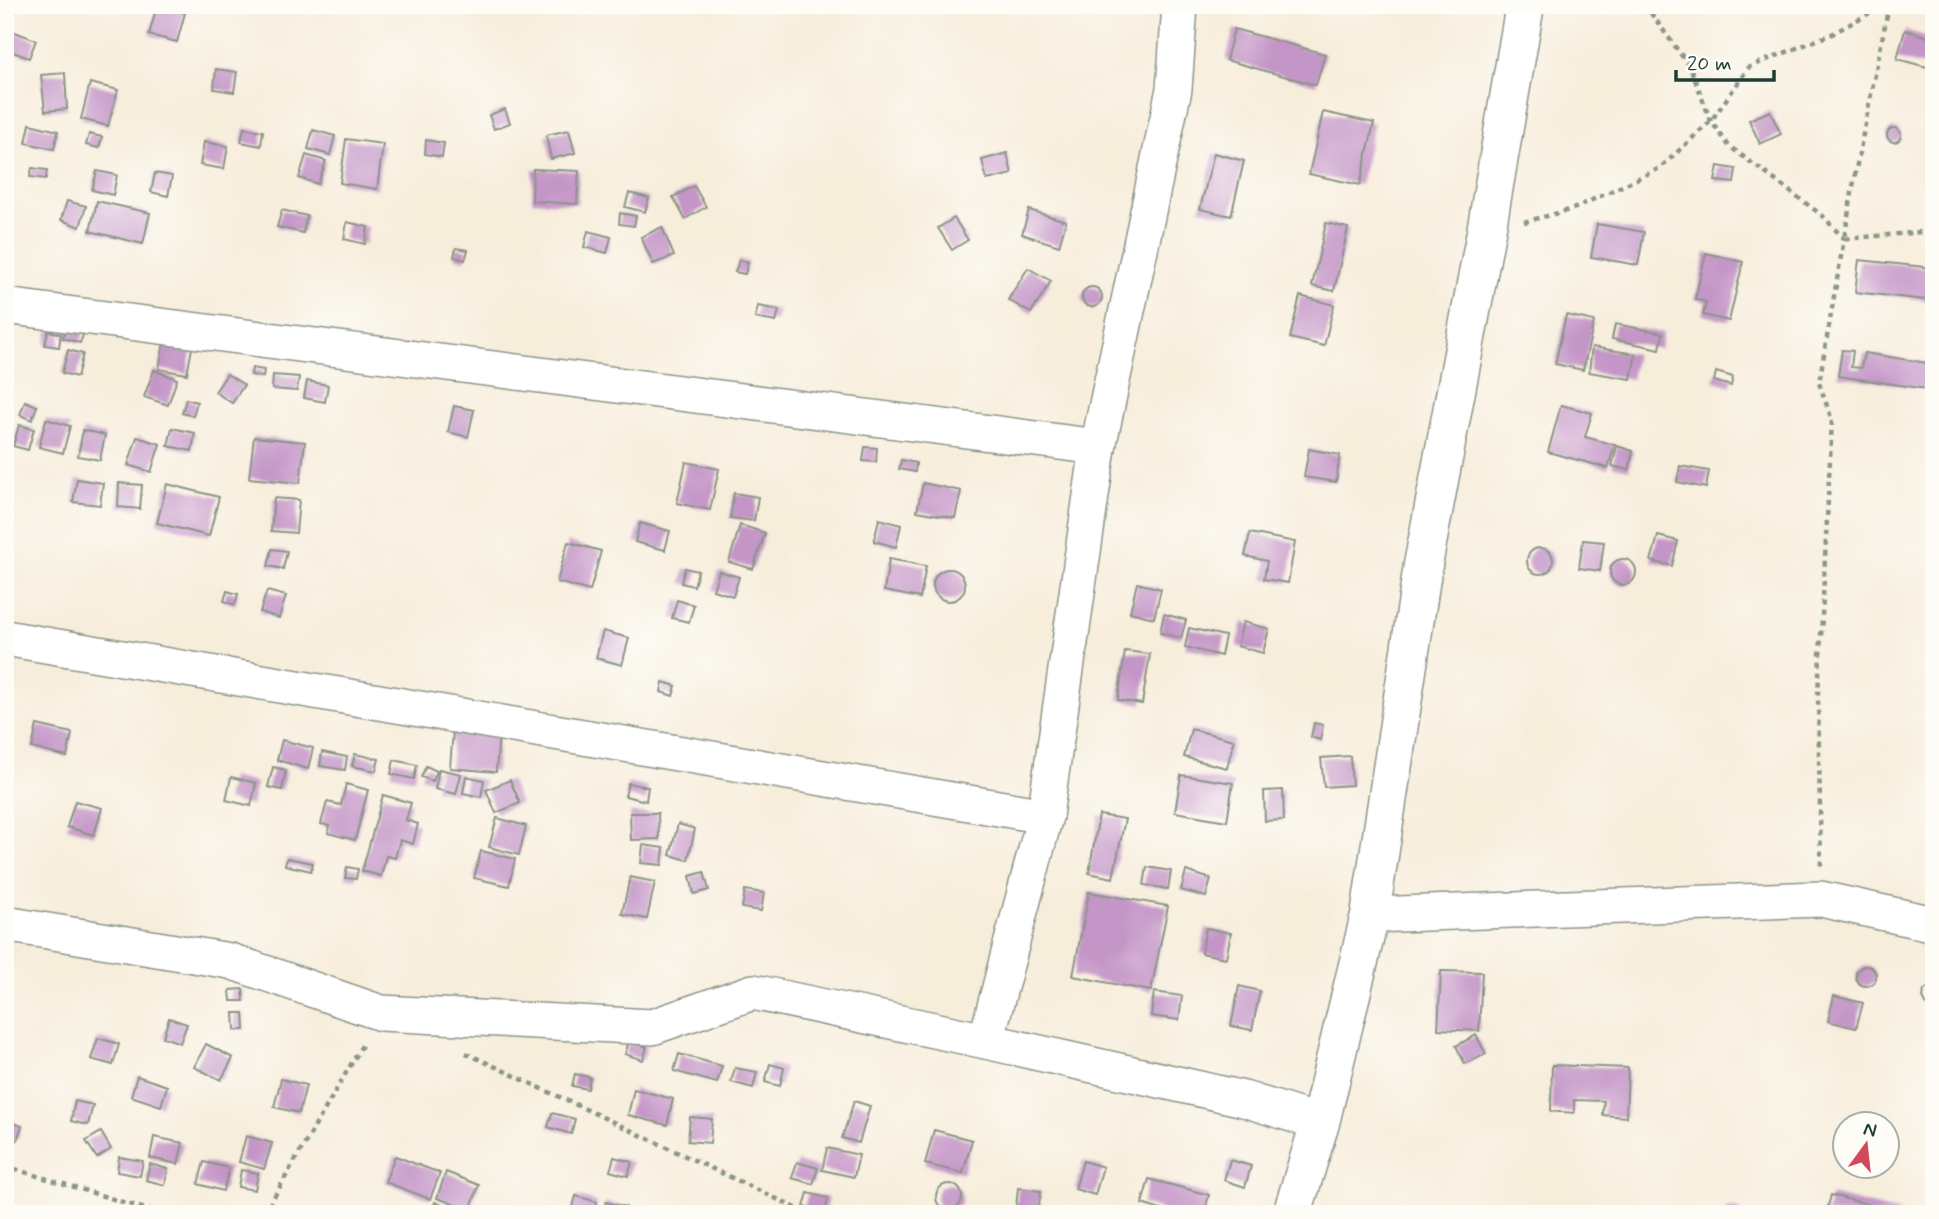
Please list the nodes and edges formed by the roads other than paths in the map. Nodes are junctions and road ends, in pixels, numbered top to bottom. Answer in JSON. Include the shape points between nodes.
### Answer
{"nodes":[{"id":1,"x":1180,"y":5,"type":"edge"},
{"id":2,"x":1525,"y":5,"type":"edge"},
{"id":3,"x":5,"y":306,"type":"edge"},
{"id":4,"x":1098,"y":447,"type":"junction"},
{"id":5,"x":5,"y":638,"type":"edge"},
{"id":6,"x":1045,"y":816,"type":"junction"},
{"id":7,"x":1370,"y":915,"type":"junction"},
{"id":8,"x":5,"y":924,"type":"edge"},
{"id":9,"x":1934,"y":924,"type":"edge"},
{"id":10,"x":986,"y":1041,"type":"junction"},
{"id":11,"x":1320,"y":1123,"type":"junction"},
{"id":12,"x":1292,"y":1214,"type":"edge"}],
"edges":[{"from":1,"to":4,"type":"street","via":[[1174,89]]},
{"from":2,"to":7,"type":"street","via":[[1423,565]]},
{"from":3,"to":4,"type":"street"},
{"from":4,"to":6,"type":"street"},
{"from":5,"to":6,"type":"street"},
{"from":6,"to":10,"type":"street"},
{"from":7,"to":9,"type":"street","via":[[1821,899]]},
{"from":7,"to":11,"type":"street"},
{"from":8,"to":10,"type":"street","via":[[230,961],[381,1013],[652,1027],[753,992]]},
{"from":10,"to":11,"type":"street","via":[[1244,1099]]},
{"from":11,"to":12,"type":"street"}]}
